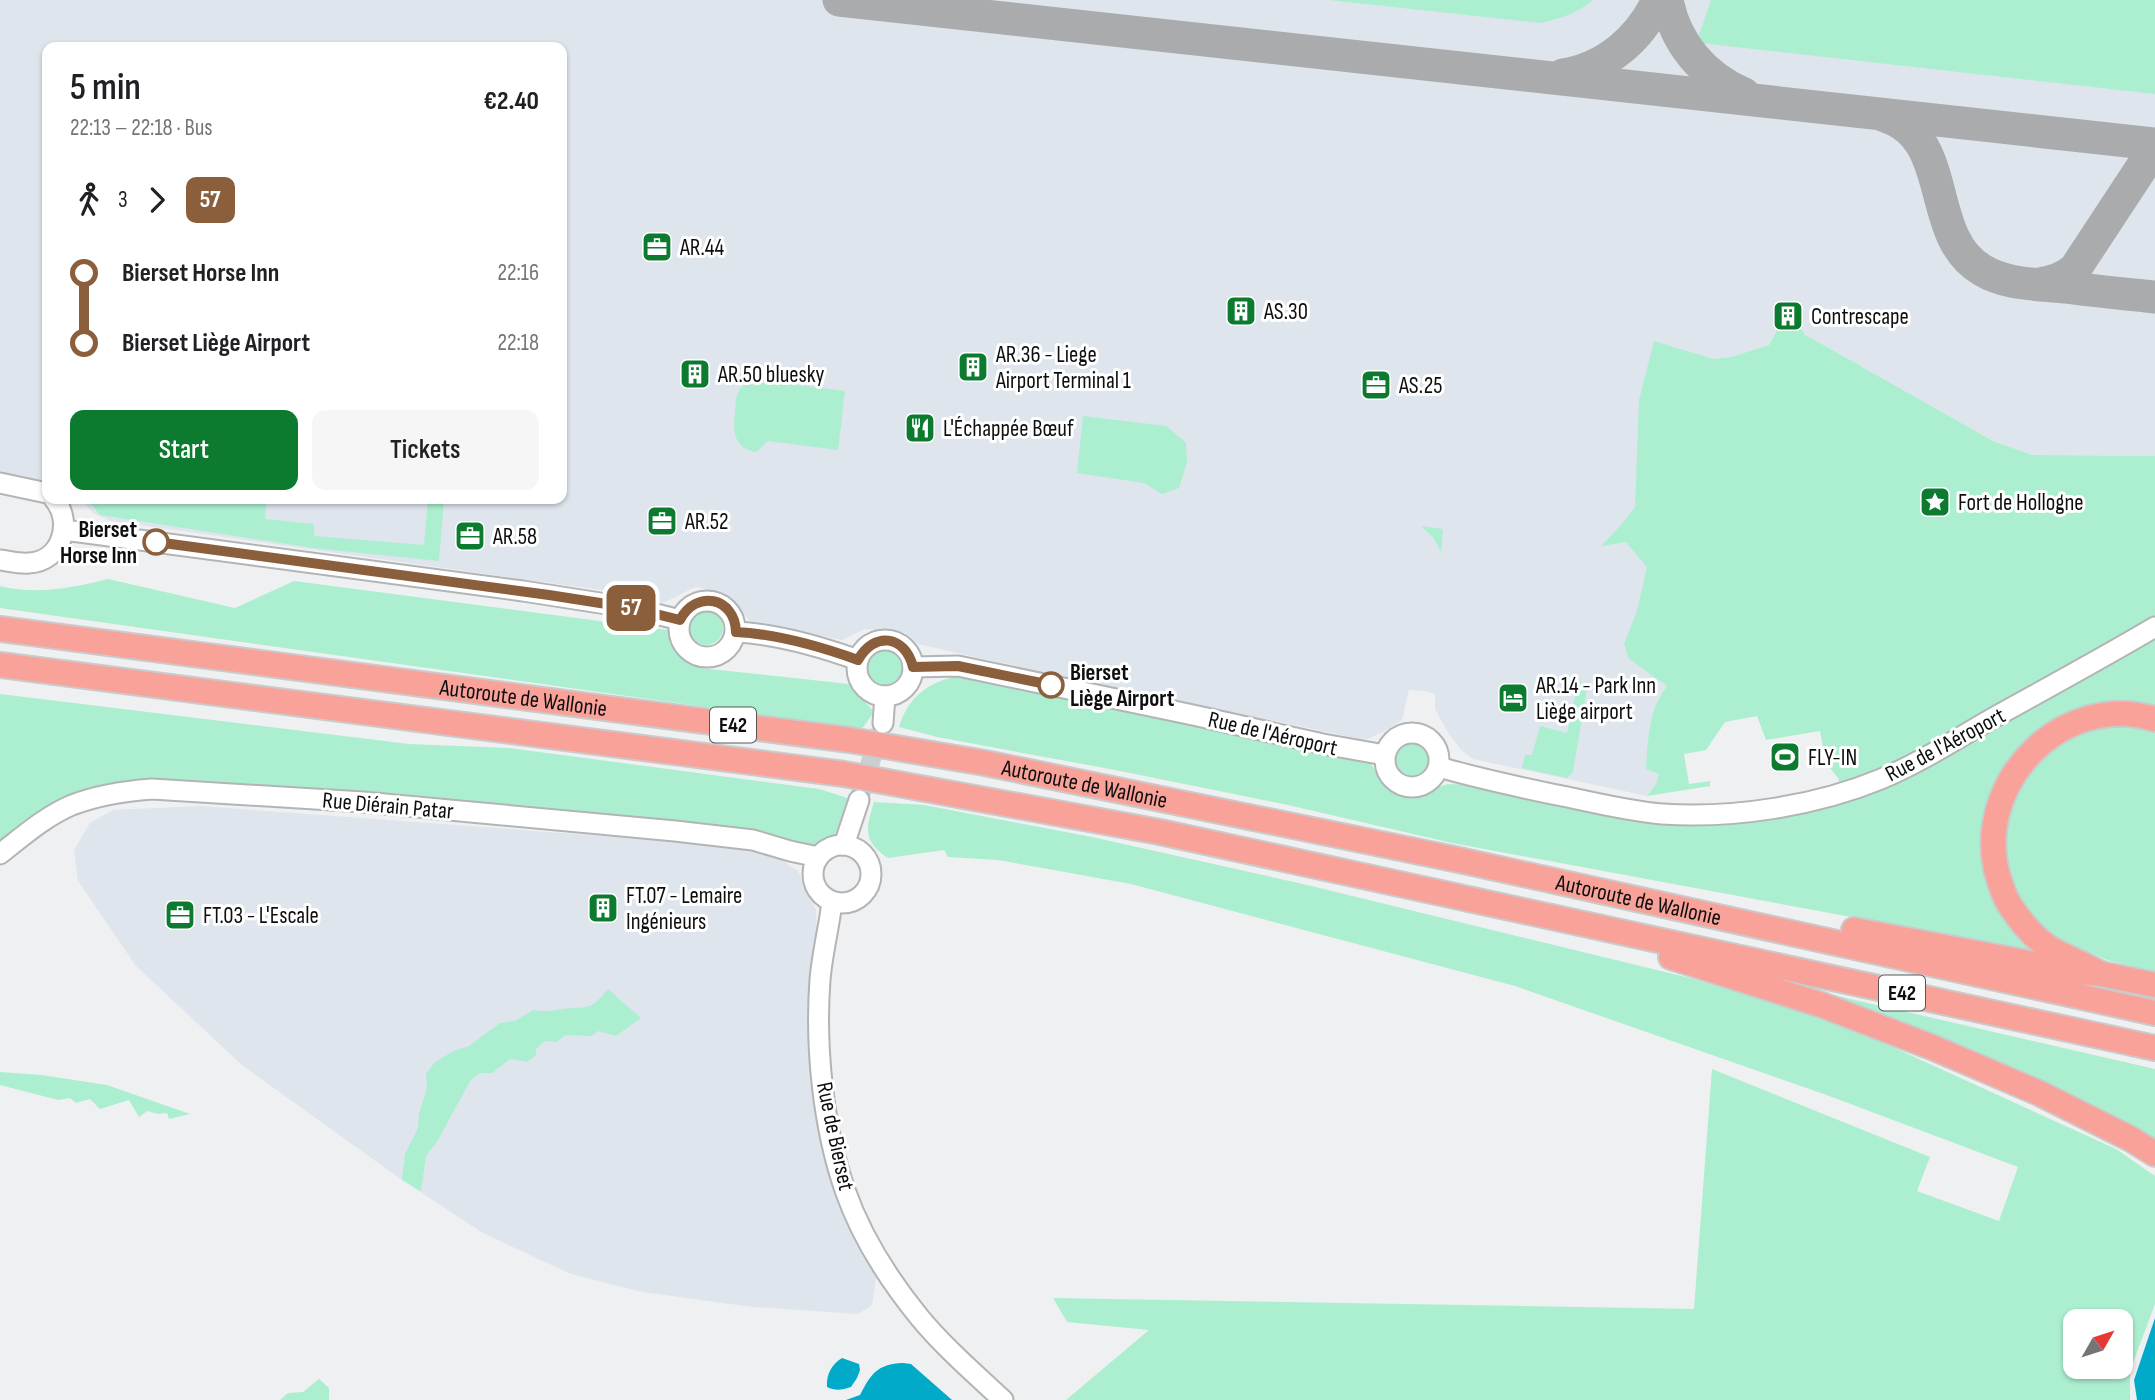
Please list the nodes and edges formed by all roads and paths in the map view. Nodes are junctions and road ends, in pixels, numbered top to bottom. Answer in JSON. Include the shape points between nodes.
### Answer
{"nodes":[{"id":1,"x":0,"y":483,"type":"edge"},
{"id":2,"x":42,"y":492,"type":"edge"},
{"id":3,"x":58,"y":504,"type":"edge"},
{"id":4,"x":64,"y":530,"type":"junction"},
{"id":5,"x":0,"y":560,"type":"edge"},
{"id":6,"x":680,"y":620,"type":"junction"},
{"id":7,"x":0,"y":629,"type":"edge"},
{"id":8,"x":2153,"y":630,"type":"edge"},
{"id":9,"x":736,"y":632,"type":"junction"},
{"id":10,"x":858,"y":660,"type":"junction"},
{"id":11,"x":913,"y":667,"type":"junction"},
{"id":12,"x":6,"y":668,"type":"edge"},
{"id":13,"x":885,"y":696,"type":"junction"},
{"id":14,"x":2155,"y":719,"type":"edge"},
{"id":15,"x":883,"y":723,"type":"tunnel mouth"},
{"id":16,"x":1385,"y":755,"type":"junction"},
{"id":17,"x":1439,"y":767,"type":"junction"},
{"id":18,"x":859,"y":800,"type":"tunnel mouth"},
{"id":19,"x":844,"y":845,"type":"junction"},
{"id":20,"x":0,"y":854,"type":"edge"},
{"id":21,"x":816,"y":866,"type":"junction"},
{"id":22,"x":832,"y":902,"type":"junction"},
{"id":23,"x":1760,"y":926,"type":"junction"},
{"id":24,"x":1649,"y":939,"type":"junction"},
{"id":25,"x":2101,"y":974,"type":"junction"},
{"id":26,"x":2155,"y":985,"type":"edge"},
{"id":27,"x":2155,"y":1013,"type":"edge"},
{"id":28,"x":2155,"y":1048,"type":"edge"},
{"id":29,"x":2155,"y":1154,"type":"edge"},
{"id":30,"x":1003,"y":1400,"type":"edge"}],
"edges":[{"from":1,"to":2,"type":"main road"},
{"from":3,"to":4,"type":"main road"},
{"from":4,"to":5,"type":"main road","via":[[56,550],[38,561]]},
{"from":4,"to":6,"type":"main road","via":[[523,591]]},
{"from":6,"to":9,"type":"main road","via":[[691,605],[717,602],[733,617]]},
{"from":6,"to":9,"type":"main road","via":[[681,641],[696,655],[717,656],[733,642]]},
{"from":7,"to":23,"type":"highway","name":"Autoroute de Wallonie","number":"E42","via":[[850,740],[985,763]]},
{"from":8,"to":17,"type":"main road","name":"Rue de l'Aéroport","via":[[1881,779],[1784,806],[1664,814]]},
{"from":9,"to":10,"type":"main road","via":[[822,647]]},
{"from":10,"to":11,"type":"main road","via":[[872,643],[894,641],[911,656]]},
{"from":10,"to":13,"type":"main road","via":[[860,680],[875,694]]},
{"from":11,"to":13,"type":"main road","via":[[905,688]]},
{"from":11,"to":16,"type":"main road","name":"Rue de l'Aéroport","via":[[958,666]]},
{"from":12,"to":24,"type":"highway","name":"Autoroute de Wallonie","number":"E42","via":[[844,774],[1160,832]]},
{"from":13,"to":15,"type":"main road"},
{"from":14,"to":25,"type":"highway","via":[[2096,716],[2053,734],[2018,768],[1998,806],[1992,850],[2007,901],[2036,937]]},
{"from":16,"to":17,"type":"main road","via":[[1387,772],[1406,788],[1423,786]]},
{"from":16,"to":17,"type":"main road","via":[[1392,741],[1416,733],[1435,745]]},
{"from":18,"to":19,"type":"main road"},
{"from":19,"to":21,"type":"main road","via":[[834,846]]},
{"from":19,"to":22,"type":"main road","via":[[862,853],[871,872],[870,883],[855,900]]},
{"from":20,"to":21,"type":"main road","name":"Rue Diérain Patar","via":[[72,805],[152,789],[363,802],[753,840],[790,851]]},
{"from":21,"to":22,"type":"main road","via":[[818,891]]},
{"from":22,"to":30,"type":"main road","name":"Rue de Bierset","via":[[820,980],[819,1037],[824,1096],[845,1191],[898,1288],[942,1343]]},
{"from":23,"to":25,"type":"highway","via":[[1787,918]]},
{"from":23,"to":27,"type":"highway","name":"Autoroute de Wallonie","number":"E42"},
{"from":24,"to":28,"type":"highway","name":"Autoroute de Wallonie","number":"E42"},
{"from":24,"to":29,"type":"highway","via":[[1672,958],[1822,1004],[1934,1048],[2039,1093]]},
{"from":25,"to":26,"type":"highway"}]}
